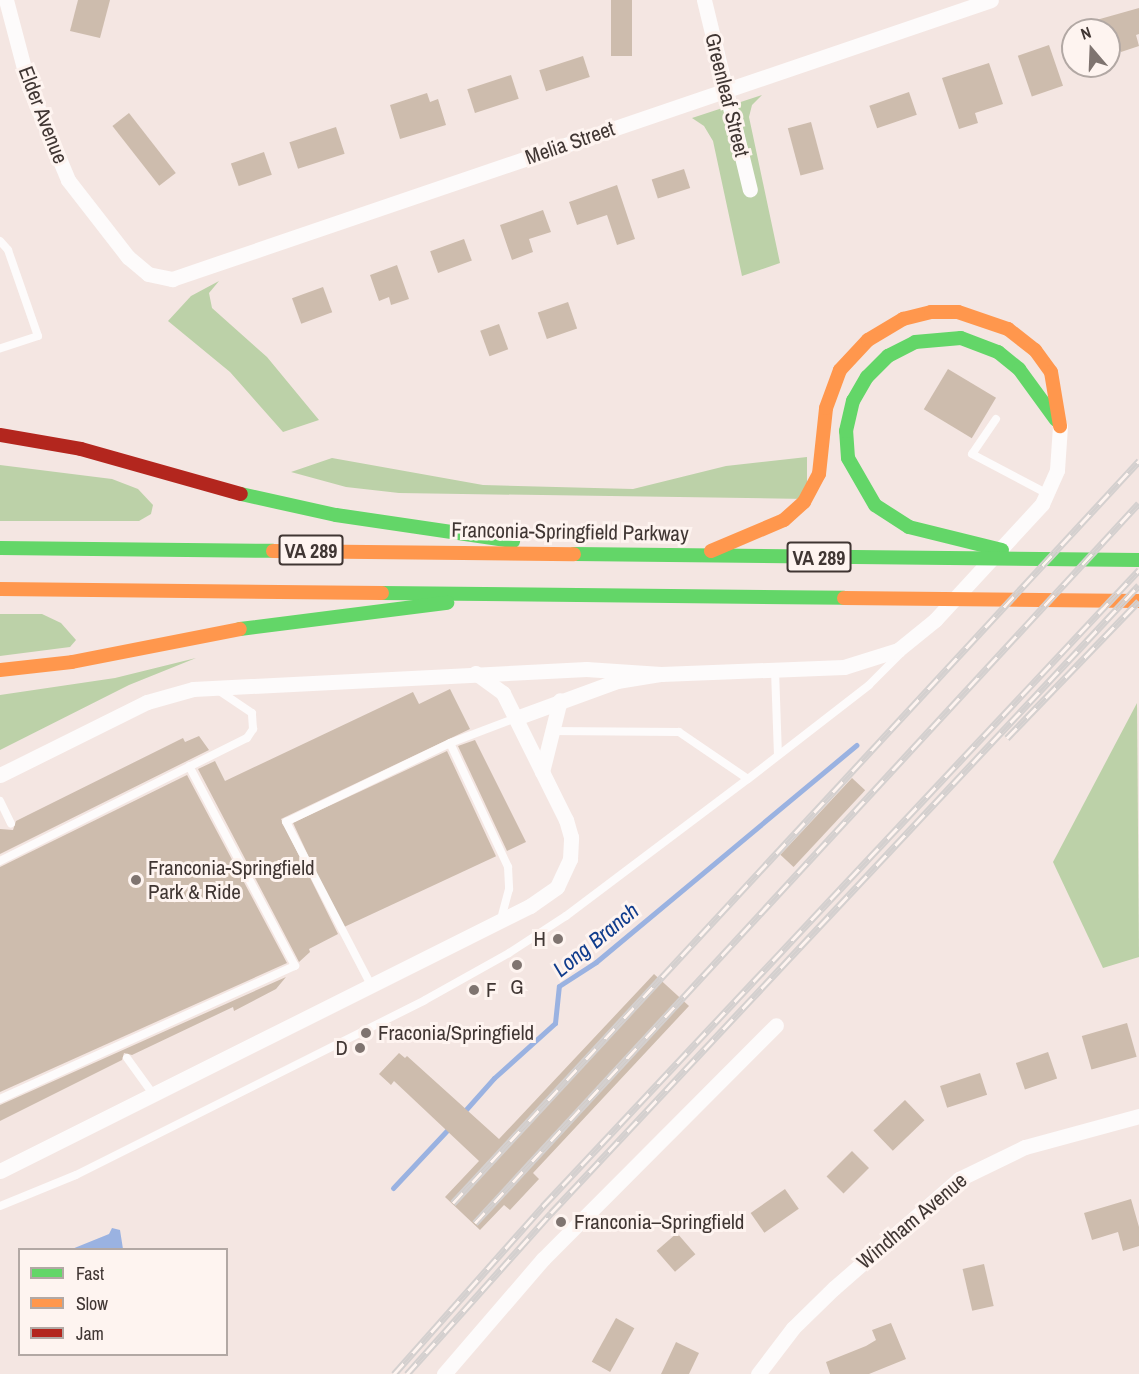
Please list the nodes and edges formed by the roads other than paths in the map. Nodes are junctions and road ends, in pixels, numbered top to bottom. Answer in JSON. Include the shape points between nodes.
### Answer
{"nodes":[{"id":1,"x":6,"y":0,"type":"edge"},
{"id":2,"x":704,"y":0,"type":"edge"},
{"id":3,"x":991,"y":0,"type":"edge"},
{"id":4,"x":724,"y":90,"type":"junction"},
{"id":5,"x":750,"y":190,"type":"dead end"},
{"id":6,"x":0,"y":241,"type":"edge"},
{"id":7,"x":148,"y":274,"type":"joint"},
{"id":8,"x":0,"y":348,"type":"edge"},
{"id":9,"x":996,"y":419,"type":"dead end"},
{"id":10,"x":1060,"y":426,"type":"junction"},
{"id":11,"x":0,"y":435,"type":"edge"},
{"id":12,"x":1048,"y":494,"type":"junction"},
{"id":13,"x":0,"y":548,"type":"edge"},
{"id":14,"x":622,"y":554,"type":"junction"},
{"id":15,"x":700,"y":555,"type":"junction"},
{"id":16,"x":1041,"y":560,"type":"junction"},
{"id":17,"x":1139,"y":560,"type":"edge"},
{"id":18,"x":0,"y":589,"type":"edge"},
{"id":19,"x":504,"y":593,"type":"junction"},
{"id":20,"x":1139,"y":601,"type":"edge"},
{"id":21,"x":910,"y":643,"type":"junction"},
{"id":22,"x":0,"y":670,"type":"edge"},
{"id":23,"x":775,"y":670,"type":"junction"},
{"id":24,"x":475,"y":673,"type":"junction"},
{"id":25,"x":661,"y":674,"type":"junction"},
{"id":26,"x":212,"y":687,"type":"junction"},
{"id":27,"x":560,"y":700,"type":"junction"},
{"id":28,"x":516,"y":718,"type":"junction"},
{"id":29,"x":550,"y":731,"type":"junction"},
{"id":30,"x":450,"y":743,"type":"junction"},
{"id":31,"x":778,"y":755,"type":"junction"},
{"id":32,"x":189,"y":766,"type":"junction"},
{"id":33,"x":542,"y":772,"type":"junction"},
{"id":34,"x":0,"y":775,"type":"edge"},
{"id":35,"x":748,"y":779,"type":"junction"},
{"id":36,"x":0,"y":801,"type":"edge"},
{"id":37,"x":12,"y":824,"type":"dead end"},
{"id":38,"x":0,"y":861,"type":"edge"},
{"id":39,"x":500,"y":921,"type":"junction"},
{"id":40,"x":371,"y":985,"type":"junction"},
{"id":41,"x":776,"y":1025,"type":"dead end"},
{"id":42,"x":127,"y":1058,"type":"dead end"},
{"id":43,"x":153,"y":1094,"type":"junction"},
{"id":44,"x":0,"y":1099,"type":"edge"},
{"id":45,"x":1139,"y":1116,"type":"edge"},
{"id":46,"x":0,"y":1171,"type":"edge"},
{"id":47,"x":0,"y":1206,"type":"edge"},
{"id":48,"x":444,"y":1374,"type":"edge"},
{"id":49,"x":758,"y":1374,"type":"edge"}],
"edges":[{"from":1,"to":7,"type":"street","name":"Elder Avenue","via":[[29,87],[56,159],[118,246]]},
{"from":2,"to":4,"type":"street","name":"Greenleaf Street"},
{"from":3,"to":4,"type":"street","name":"Melia Street"},
{"from":4,"to":5,"type":"street","name":"Greenleaf Street"},
{"from":4,"to":7,"type":"street","name":"Melia Street","via":[[183,277],[159,278]]},
{"from":6,"to":8,"type":"lane","via":[[8,250],[38,336]]},
{"from":9,"to":12,"type":"lane","via":[[972,454]]},
{"from":10,"to":12,"type":"street","via":[[1058,462]]},
{"from":10,"to":15,"type":"main road","via":[[1051,372],[1035,350],[1008,329],[958,312],[931,312],[903,319],[868,340],[840,370],[826,408],[819,474],[797,511],[766,529]]},
{"from":10,"to":16,"type":"main road","via":[[1019,369],[998,352],[972,340],[944,337],[915,342],[877,365],[859,389],[848,416],[846,446],[852,470],[884,513],[909,527]]},
{"from":11,"to":14,"type":"main road","via":[[81,449],[246,495],[336,515]]},
{"from":12,"to":21,"type":"street","via":[[1020,531]]},
{"from":13,"to":14,"type":"main road","name":"Franconia-Springfield Parkway","number":"VA 289"},
{"from":14,"to":15,"type":"main road","name":"Franconia-Springfield Parkway","number":"VA 289"},
{"from":15,"to":16,"type":"main road","name":"Franconia-Springfield Parkway","number":"VA 289"},
{"from":16,"to":17,"type":"main road","name":"Franconia-Springfield Parkway","number":"VA 289"},
{"from":18,"to":19,"type":"main road","number":"VA 289"},
{"from":19,"to":20,"type":"main road","number":"VA 289"},
{"from":19,"to":22,"type":"main road","via":[[409,610],[270,623],[72,662]]},
{"from":21,"to":23,"type":"street","via":[[856,665]]},
{"from":21,"to":31,"type":"lane","via":[[869,685]]},
{"from":23,"to":25,"type":"street"},
{"from":23,"to":31,"type":"lane"},
{"from":24,"to":25,"type":"street","via":[[600,669]]},
{"from":24,"to":26,"type":"street"},
{"from":24,"to":28,"type":"street","via":[[498,687]]},
{"from":25,"to":27,"type":"street","via":[[602,684]]},
{"from":26,"to":32,"type":"lane","via":[[248,708],[254,718],[253,729],[241,741]]},
{"from":26,"to":34,"type":"street","via":[[147,702]]},
{"from":27,"to":28,"type":"street"},
{"from":27,"to":29,"type":"street"},
{"from":28,"to":30,"type":"lane"},
{"from":28,"to":33,"type":"street"},
{"from":29,"to":33,"type":"street"},
{"from":29,"to":35,"type":"lane","via":[[679,732]]},
{"from":30,"to":39,"type":"lane","via":[[503,853],[510,881]]},
{"from":30,"to":40,"type":"lane","via":[[286,822]]},
{"from":31,"to":35,"type":"lane"},
{"from":32,"to":38,"type":"lane"},
{"from":32,"to":44,"type":"lane","via":[[295,966]]},
{"from":33,"to":39,"type":"street","via":[[569,828],[567,870],[550,894]]},
{"from":35,"to":47,"type":"lane","via":[[566,916],[483,968],[76,1175]]},
{"from":36,"to":37,"type":"lane"},
{"from":39,"to":40,"type":"street"},
{"from":40,"to":43,"type":"street"},
{"from":41,"to":48,"type":"street","via":[[543,1259]]},
{"from":42,"to":43,"type":"lane"},
{"from":43,"to":46,"type":"street"},
{"from":45,"to":49,"type":"street","name":"Windham Avenue","via":[[1025,1147],[959,1179],[818,1304],[769,1355]]}]}
